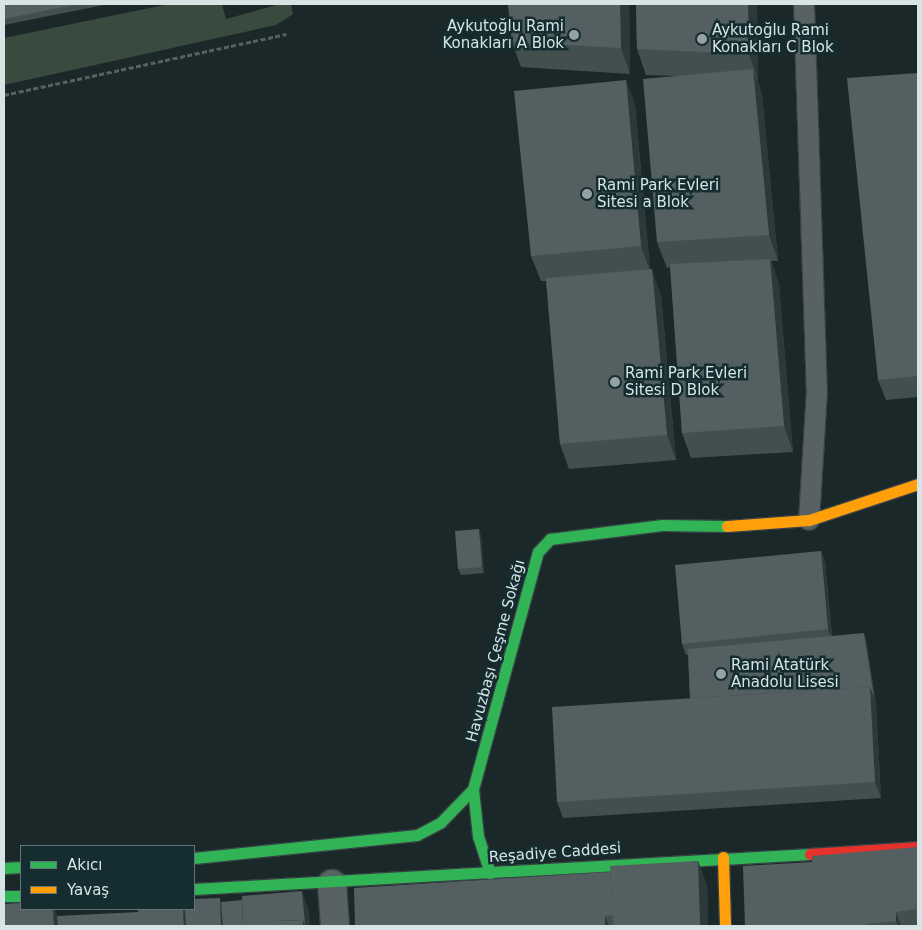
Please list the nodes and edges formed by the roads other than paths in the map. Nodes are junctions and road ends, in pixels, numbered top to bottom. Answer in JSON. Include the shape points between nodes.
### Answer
{"nodes":[{"id":1,"x":804,"y":4,"type":"edge"},
{"id":2,"x":918,"y":484,"type":"edge"},
{"id":3,"x":809,"y":520,"type":"junction"},
{"id":4,"x":473,"y":789,"type":"junction"},
{"id":5,"x":918,"y":847,"type":"edge"},
{"id":6,"x":723,"y":857,"type":"junction"},
{"id":7,"x":195,"y":858,"type":"edge"},
{"id":8,"x":20,"y":867,"type":"edge"},
{"id":9,"x":4,"y":868,"type":"edge"},
{"id":10,"x":490,"y":873,"type":"junction"},
{"id":11,"x":332,"y":884,"type":"junction"},
{"id":12,"x":195,"y":889,"type":"edge"},
{"id":13,"x":4,"y":896,"type":"edge"},
{"id":14,"x":20,"y":896,"type":"edge"},
{"id":15,"x":335,"y":926,"type":"edge"},
{"id":16,"x":725,"y":926,"type":"edge"}],
"edges":[{"from":1,"to":3,"type":"lane","via":[[818,390]]},
{"from":2,"to":3,"type":"main road","name":"Havuzbaşı Çeşme Sokağı"},
{"from":3,"to":4,"type":"main road","name":"Havuzbaşı Çeşme Sokağı","via":[[757,526],[662,524],[550,539],[538,552],[531,569]]},
{"from":4,"to":7,"type":"main road","via":[[441,822],[418,835],[282,852]]},
{"from":4,"to":10,"type":"main road","via":[[478,836]]},
{"from":5,"to":6,"type":"main road","name":"Reşadiye Caddesi"},
{"from":6,"to":10,"type":"main road","name":"Reşadiye Caddesi"},
{"from":6,"to":16,"type":"main road"},
{"from":8,"to":9,"type":"main road"},
{"from":10,"to":11,"type":"main road","name":"Reşadiye Caddesi"},
{"from":11,"to":12,"type":"main road","name":"Reşadiye Caddesi"},
{"from":11,"to":15,"type":"street"},
{"from":13,"to":14,"type":"main road"}]}
